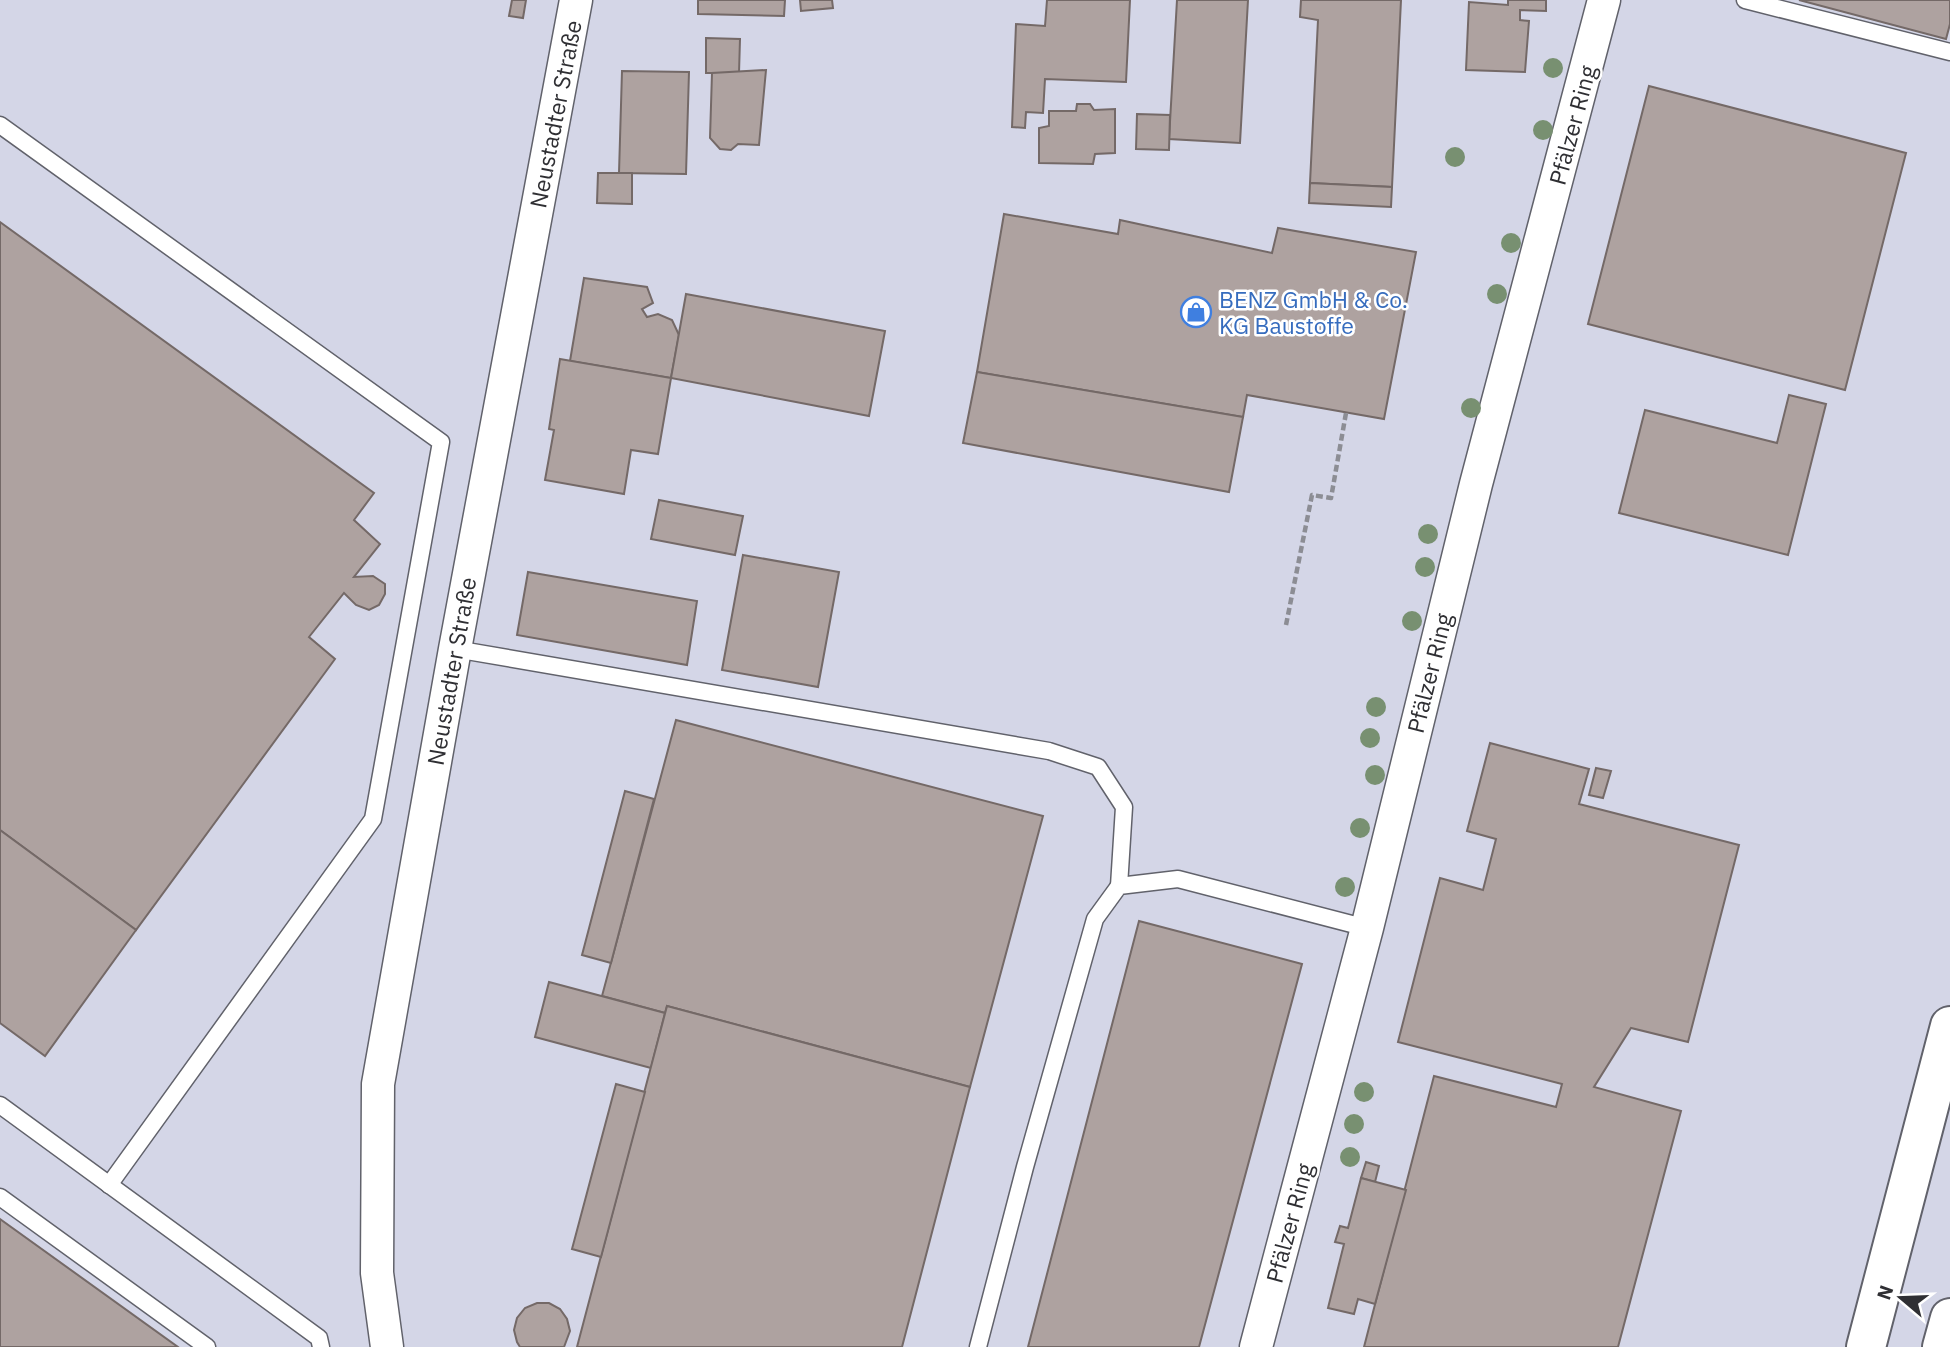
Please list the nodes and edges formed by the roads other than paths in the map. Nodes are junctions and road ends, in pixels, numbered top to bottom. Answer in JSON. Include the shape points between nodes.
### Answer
{"nodes":[{"id":1,"x":576,"y":0,"type":"edge"},
{"id":2,"x":1604,"y":0,"type":"edge"},
{"id":3,"x":1745,"y":0,"type":"edge"},
{"id":4,"x":1950,"y":52,"type":"edge"},
{"id":5,"x":0,"y":125,"type":"edge"},
{"id":6,"x":455,"y":649,"type":"junction"},
{"id":7,"x":1119,"y":886,"type":"junction"},
{"id":8,"x":1367,"y":928,"type":"junction"},
{"id":9,"x":1950,"y":1026,"type":"edge"},
{"id":10,"x":0,"y":1105,"type":"edge"},
{"id":11,"x":109,"y":1185,"type":"junction"},
{"id":12,"x":0,"y":1197,"type":"edge"},
{"id":13,"x":1950,"y":1318,"type":"edge"},
{"id":14,"x":206,"y":1347,"type":"edge"},
{"id":15,"x":321,"y":1347,"type":"edge"},
{"id":16,"x":387,"y":1347,"type":"edge"},
{"id":17,"x":978,"y":1347,"type":"edge"},
{"id":18,"x":1256,"y":1347,"type":"edge"},
{"id":19,"x":1866,"y":1347,"type":"edge"},
{"id":20,"x":1942,"y":1347,"type":"edge"}],
"edges":[{"from":1,"to":6,"type":"street","name":"Neustadter Straße"},
{"from":2,"to":8,"type":"street","name":"Pfälzer Ring","via":[[1476,484]]},
{"from":3,"to":4,"type":"lane"},
{"from":5,"to":11,"type":"lane","via":[[441,442],[373,819]]},
{"from":6,"to":7,"type":"lane","via":[[1049,751],[1098,767],[1124,807]]},
{"from":6,"to":16,"type":"street","name":"Neustadter Straße","via":[[378,1084],[377,1273]]},
{"from":7,"to":8,"type":"lane","via":[[1178,879]]},
{"from":7,"to":17,"type":"lane","via":[[1095,919]]},
{"from":8,"to":18,"type":"street","name":"Pfälzer Ring"},
{"from":9,"to":19,"type":"highway"},
{"from":10,"to":11,"type":"lane"},
{"from":11,"to":15,"type":"lane","via":[[320,1338]]},
{"from":12,"to":14,"type":"lane"},
{"from":13,"to":20,"type":"highway"}]}
